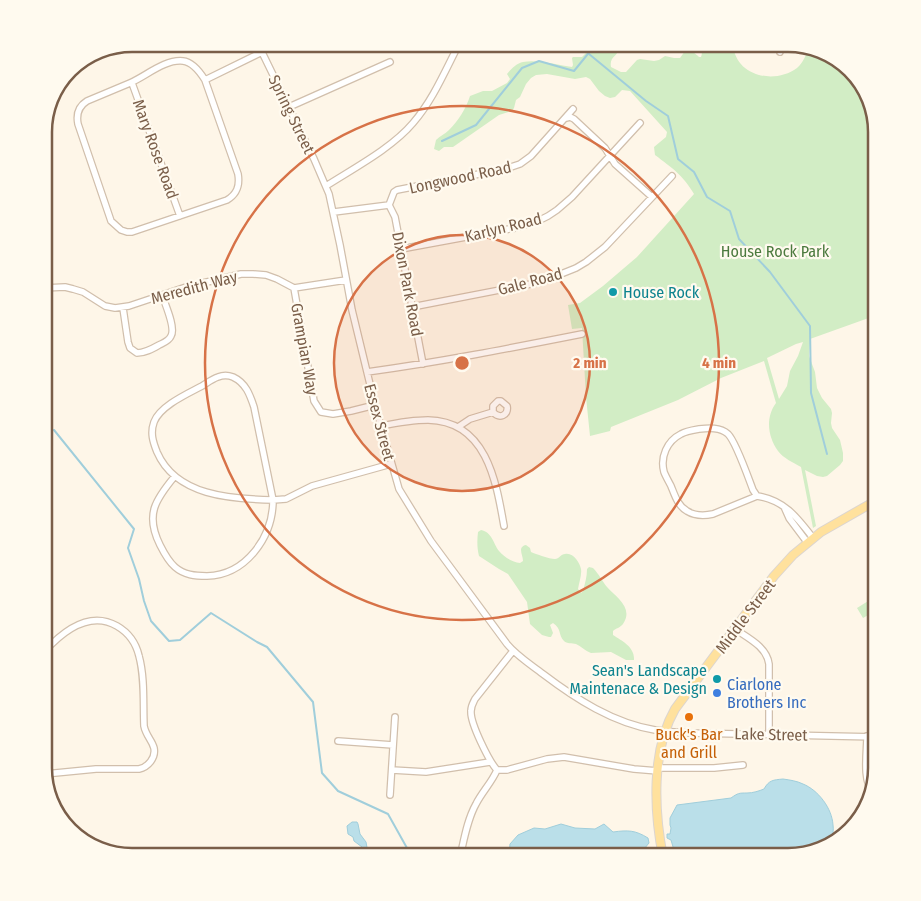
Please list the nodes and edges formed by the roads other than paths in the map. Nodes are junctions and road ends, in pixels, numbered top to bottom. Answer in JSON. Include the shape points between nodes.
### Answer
{"nodes":[{"id":1,"x":260,"y":53,"type":"edge"},
{"id":2,"x":262,"y":53,"type":"edge"},
{"id":3,"x":454,"y":53,"type":"edge"},
{"id":4,"x":390,"y":62,"type":"dead end"},
{"id":5,"x":205,"y":80,"type":"junction"},
{"id":6,"x":132,"y":82,"type":"junction"},
{"id":7,"x":289,"y":107,"type":"junction"},
{"id":8,"x":573,"y":109,"type":"dead end"},
{"id":9,"x":566,"y":118,"type":"junction"},
{"id":10,"x":640,"y":123,"type":"dead end"},
{"id":11,"x":611,"y":156,"type":"junction"},
{"id":12,"x":672,"y":176,"type":"dead end"},
{"id":13,"x":326,"y":186,"type":"junction"},
{"id":14,"x":652,"y":197,"type":"junction"},
{"id":15,"x":389,"y":205,"type":"junction"},
{"id":16,"x":334,"y":212,"type":"junction"},
{"id":17,"x":180,"y":216,"type":"junction"},
{"id":18,"x":401,"y":249,"type":"junction"},
{"id":19,"x":346,"y":280,"type":"junction"},
{"id":20,"x":53,"y":287,"type":"edge"},
{"id":21,"x":294,"y":288,"type":"junction"},
{"id":22,"x":162,"y":295,"type":"junction"},
{"id":23,"x":412,"y":307,"type":"junction"},
{"id":24,"x":122,"y":308,"type":"junction"},
{"id":25,"x":582,"y":334,"type":"dead end"},
{"id":26,"x":423,"y":364,"type":"junction"},
{"id":27,"x":368,"y":372,"type":"junction"},
{"id":28,"x":375,"y":405,"type":"junction"},
{"id":29,"x":493,"y":412,"type":"dead end"},
{"id":30,"x":381,"y":426,"type":"junction"},
{"id":31,"x":458,"y":427,"type":"junction"},
{"id":32,"x":391,"y":464,"type":"junction"},
{"id":33,"x":175,"y":476,"type":"junction"},
{"id":34,"x":757,"y":496,"type":"junction"},
{"id":35,"x":273,"y":500,"type":"junction"},
{"id":36,"x":868,"y":506,"type":"edge"},
{"id":37,"x":504,"y":526,"type":"dead end"},
{"id":38,"x":810,"y":540,"type":"junction"},
{"id":39,"x":735,"y":629,"type":"junction"},
{"id":40,"x":53,"y":642,"type":"edge"},
{"id":41,"x":514,"y":651,"type":"junction"},
{"id":42,"x":395,"y":717,"type":"dead end"},
{"id":43,"x":664,"y":731,"type":"junction"},
{"id":44,"x":769,"y":734,"type":"junction"},
{"id":45,"x":867,"y":736,"type":"joint"},
{"id":46,"x":338,"y":741,"type":"dead end"},
{"id":47,"x":393,"y":745,"type":"junction"},
{"id":48,"x":490,"y":762,"type":"junction"},
{"id":49,"x":743,"y":765,"type":"dead end"},
{"id":50,"x":392,"y":770,"type":"junction"},
{"id":51,"x":497,"y":770,"type":"junction"},
{"id":52,"x":658,"y":770,"type":"junction"},
{"id":53,"x":53,"y":773,"type":"edge"},
{"id":54,"x":867,"y":781,"type":"edge"},
{"id":55,"x":390,"y":795,"type":"dead end"},
{"id":56,"x":463,"y":848,"type":"edge"},
{"id":57,"x":662,"y":848,"type":"edge"}],
"edges":[{"from":1,"to":5,"type":"street"},
{"from":2,"to":7,"type":"street","name":"Spring Street"},
{"from":3,"to":13,"type":"street","via":[[425,108],[412,124],[378,152]]},
{"from":4,"to":7,"type":"street"},
{"from":5,"to":6,"type":"street","via":[[190,63],[178,61]]},
{"from":5,"to":17,"type":"street","via":[[238,174],[238,187],[227,200]]},
{"from":6,"to":17,"type":"street","name":"Mary Rose Road"},
{"from":6,"to":17,"type":"street","via":[[87,100],[78,113],[78,124],[112,221],[121,230],[132,232]]},
{"from":7,"to":13,"type":"street","name":"Spring Street"},
{"from":8,"to":9,"type":"street","name":"Longwood Road"},
{"from":9,"to":11,"type":"street","via":[[574,119]]},
{"from":9,"to":15,"type":"street","name":"Longwood Road","via":[[520,164],[505,170],[397,190]]},
{"from":10,"to":11,"type":"street","name":"Karlyn Road"},
{"from":11,"to":14,"type":"street","via":[[615,164]]},
{"from":11,"to":18,"type":"street","name":"Karlyn Road","via":[[565,204],[538,221]]},
{"from":12,"to":14,"type":"street","name":"Gale Road"},
{"from":13,"to":16,"type":"street","name":"Essex Street"},
{"from":14,"to":23,"type":"street","name":"Gale Road","via":[[596,255],[561,275],[528,285]]},
{"from":15,"to":16,"type":"street","name":"Longwood Road"},
{"from":15,"to":18,"type":"street","name":"Dixon Park Road","via":[[395,217]]},
{"from":16,"to":19,"type":"street","name":"Essex Street"},
{"from":18,"to":23,"type":"street","name":"Dixon Park Road"},
{"from":19,"to":21,"type":"street"},
{"from":19,"to":27,"type":"street","name":"Essex Street"},
{"from":20,"to":24,"type":"street","via":[[73,288],[105,306]]},
{"from":21,"to":22,"type":"street","name":"Meredith Way","via":[[266,276],[242,274]]},
{"from":21,"to":28,"type":"street","name":"Grampian Way","via":[[316,406],[321,412],[333,414]]},
{"from":22,"to":24,"type":"street","name":"Meredith Way"},
{"from":22,"to":24,"type":"street","via":[[172,334],[146,352],[137,353],[130,348]]},
{"from":23,"to":26,"type":"street","name":"Dixon Park Road"},
{"from":25,"to":26,"type":"street"},
{"from":26,"to":27,"type":"street"},
{"from":27,"to":28,"type":"street","name":"Essex Street"},
{"from":28,"to":30,"type":"street","name":"Essex Street"},
{"from":29,"to":31,"type":"street","via":[[470,419]]},
{"from":30,"to":31,"type":"street","via":[[427,420]]},
{"from":30,"to":32,"type":"street","name":"Essex Street"},
{"from":31,"to":37,"type":"street","via":[[471,437],[487,460],[497,488]]},
{"from":32,"to":35,"type":"street","via":[[321,484],[286,499]]},
{"from":32,"to":41,"type":"street","name":"Essex Street","via":[[399,489],[418,522]]},
{"from":33,"to":35,"type":"street","via":[[215,495]]},
{"from":33,"to":35,"type":"street","via":[[155,505],[152,518],[167,559],[191,576],[224,573],[251,556],[266,535]]},
{"from":33,"to":35,"type":"street","via":[[159,457],[151,436],[157,416],[194,390],[218,376],[227,375],[243,383],[249,393]]},
{"from":34,"to":34,"type":"street","via":[[706,516],[692,514],[679,504],[664,472],[665,450],[675,437],[686,432],[710,428],[725,432],[732,439]]},
{"from":34,"to":38,"type":"street","via":[[774,500],[785,509],[789,518]]},
{"from":36,"to":38,"type":"main road","name":"Middle Street"},
{"from":38,"to":39,"type":"main road","name":"Middle Street","via":[[780,570]]},
{"from":39,"to":43,"type":"main road","name":"Middle Street","via":[[675,709]]},
{"from":39,"to":44,"type":"street","via":[[768,656]]},
{"from":40,"to":53,"type":"street","via":[[65,632],[90,620],[113,623],[126,631],[139,656],[145,733],[154,752],[152,760],[139,769]]},
{"from":41,"to":43,"type":"street","name":"Essex Street","via":[[589,706],[636,726]]},
{"from":41,"to":48,"type":"street","via":[[471,707],[472,720]]},
{"from":42,"to":47,"type":"street"},
{"from":43,"to":44,"type":"street","name":"Lake Street"},
{"from":43,"to":52,"type":"main road","name":"Middle Street"},
{"from":44,"to":45,"type":"street","name":"Lake Street"},
{"from":45,"to":54,"type":"street"},
{"from":46,"to":47,"type":"street"},
{"from":47,"to":50,"type":"street"},
{"from":48,"to":50,"type":"street","via":[[426,772]]},
{"from":48,"to":51,"type":"street"},
{"from":49,"to":52,"type":"street"},
{"from":50,"to":55,"type":"street"},
{"from":51,"to":52,"type":"street","via":[[564,757]]},
{"from":51,"to":56,"type":"street","via":[[478,799]]},
{"from":52,"to":57,"type":"main road","name":"Middle Street","via":[[657,818]]}]}
